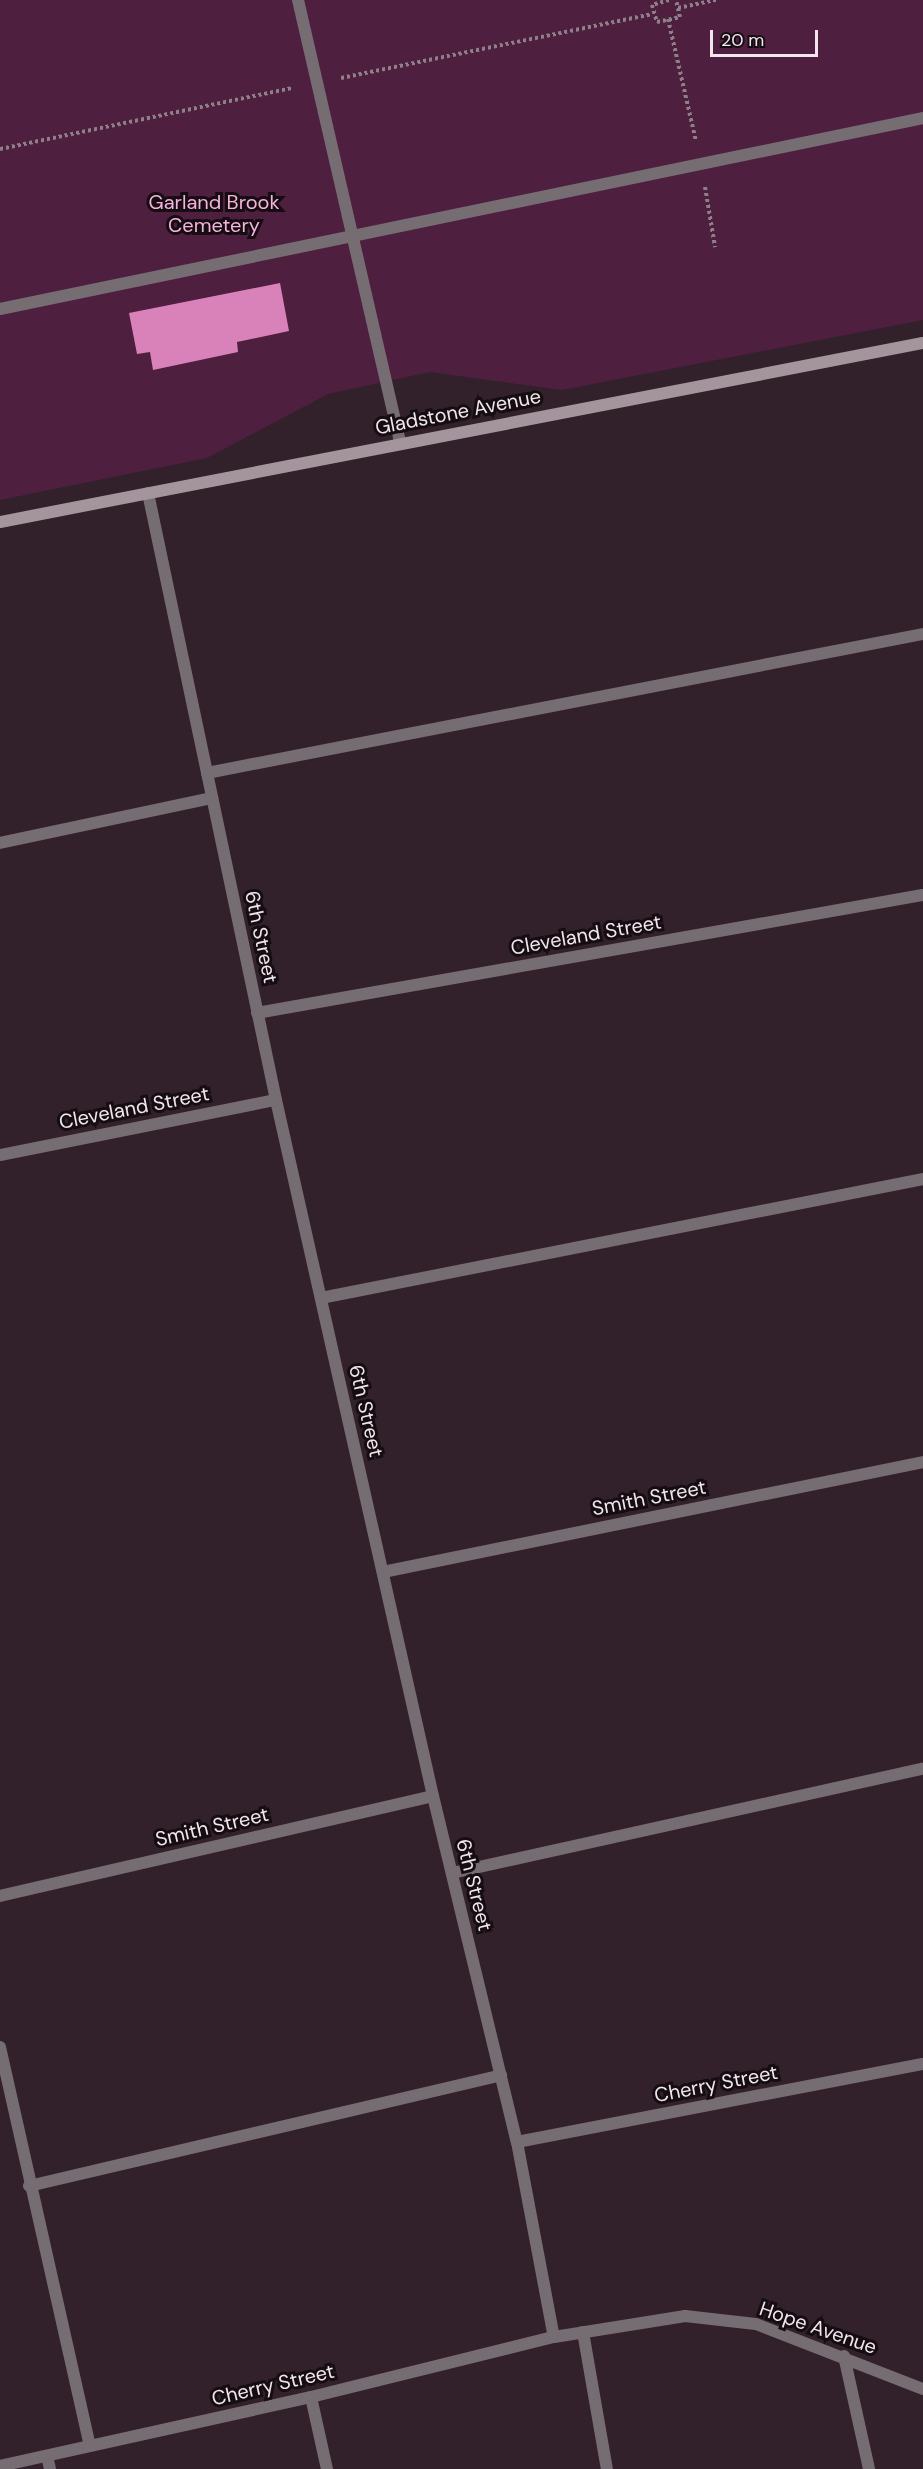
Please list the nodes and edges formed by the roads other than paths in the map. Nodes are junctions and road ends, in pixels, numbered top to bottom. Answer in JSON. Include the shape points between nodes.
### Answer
{"nodes":[{"id":1,"x":298,"y":0,"type":"edge"},
{"id":2,"x":923,"y":118,"type":"edge"},
{"id":3,"x":352,"y":236,"type":"junction"},
{"id":4,"x":0,"y":309,"type":"edge"},
{"id":5,"x":923,"y":343,"type":"edge"},
{"id":6,"x":400,"y":443,"type":"junction"},
{"id":7,"x":148,"y":493,"type":"junction"},
{"id":8,"x":0,"y":522,"type":"edge"},
{"id":9,"x":923,"y":634,"type":"edge"},
{"id":10,"x":207,"y":773,"type":"junction"},
{"id":11,"x":212,"y":798,"type":"junction"},
{"id":12,"x":0,"y":843,"type":"edge"},
{"id":13,"x":923,"y":895,"type":"edge"},
{"id":14,"x":256,"y":1013,"type":"junction"},
{"id":15,"x":276,"y":1100,"type":"junction"},
{"id":16,"x":0,"y":1155,"type":"edge"},
{"id":17,"x":923,"y":1179,"type":"edge"},
{"id":18,"x":321,"y":1298,"type":"junction"},
{"id":19,"x":923,"y":1462,"type":"edge"},
{"id":20,"x":383,"y":1572,"type":"junction"},
{"id":21,"x":923,"y":1769,"type":"edge"},
{"id":22,"x":433,"y":1796,"type":"junction"},
{"id":23,"x":452,"y":1873,"type":"junction"},
{"id":24,"x":0,"y":1896,"type":"edge"},
{"id":25,"x":0,"y":2047,"type":"edge"},
{"id":26,"x":923,"y":2064,"type":"edge"},
{"id":27,"x":501,"y":2075,"type":"junction"},
{"id":28,"x":517,"y":2142,"type":"junction"},
{"id":29,"x":28,"y":2186,"type":"junction"},
{"id":30,"x":583,"y":2332,"type":"junction"},
{"id":31,"x":554,"y":2337,"type":"junction"},
{"id":32,"x":844,"y":2356,"type":"junction"},
{"id":33,"x":923,"y":2389,"type":"edge"},
{"id":34,"x":311,"y":2397,"type":"junction"},
{"id":35,"x":90,"y":2446,"type":"junction"},
{"id":36,"x":47,"y":2456,"type":"junction"},
{"id":37,"x":0,"y":2466,"type":"edge"},
{"id":38,"x":50,"y":2469,"type":"edge"},
{"id":39,"x":327,"y":2469,"type":"edge"},
{"id":40,"x":607,"y":2469,"type":"edge"},
{"id":41,"x":869,"y":2469,"type":"edge"}],
"edges":[{"from":1,"to":3,"type":"street"},
{"from":2,"to":3,"type":"street"},
{"from":3,"to":4,"type":"street"},
{"from":3,"to":6,"type":"street"},
{"from":5,"to":6,"type":"street","name":"Gladstone Avenue"},
{"from":6,"to":7,"type":"street","name":"Gladstone Avenue"},
{"from":7,"to":8,"type":"street","name":"Gladstone Avenue"},
{"from":7,"to":10,"type":"street","name":"6th Street"},
{"from":9,"to":10,"type":"street"},
{"from":10,"to":11,"type":"street","name":"6th Street"},
{"from":11,"to":12,"type":"street"},
{"from":11,"to":14,"type":"street","name":"6th Street"},
{"from":13,"to":14,"type":"street","name":"Cleveland Street"},
{"from":14,"to":15,"type":"street","name":"6th Street"},
{"from":15,"to":16,"type":"street","name":"Cleveland Street"},
{"from":15,"to":18,"type":"street","name":"6th Street"},
{"from":17,"to":18,"type":"street"},
{"from":18,"to":20,"type":"street","name":"6th Street"},
{"from":19,"to":20,"type":"street","name":"Smith Street"},
{"from":20,"to":22,"type":"street","name":"6th Street"},
{"from":21,"to":23,"type":"street"},
{"from":22,"to":23,"type":"street","name":"6th Street"},
{"from":22,"to":24,"type":"street","name":"Smith Street"},
{"from":23,"to":27,"type":"street","name":"6th Street"},
{"from":25,"to":29,"type":"street"},
{"from":26,"to":28,"type":"street","name":"Cherry Street"},
{"from":27,"to":28,"type":"street","name":"6th Street"},
{"from":27,"to":29,"type":"street"},
{"from":28,"to":31,"type":"street","name":"6th Street"},
{"from":29,"to":35,"type":"street"},
{"from":30,"to":31,"type":"street","name":"Hope Avenue"},
{"from":30,"to":32,"type":"street","name":"Hope Avenue","via":[[685,2316],[756,2324]]},
{"from":30,"to":40,"type":"street"},
{"from":31,"to":34,"type":"street","name":"Cherry Street"},
{"from":32,"to":33,"type":"street","name":"Hope Avenue"},
{"from":32,"to":41,"type":"street"},
{"from":34,"to":35,"type":"street","name":"Cherry Street"},
{"from":34,"to":39,"type":"street"},
{"from":35,"to":36,"type":"street","name":"Cherry Street"},
{"from":36,"to":37,"type":"street","name":"Cherry Street"},
{"from":36,"to":38,"type":"street"}]}
